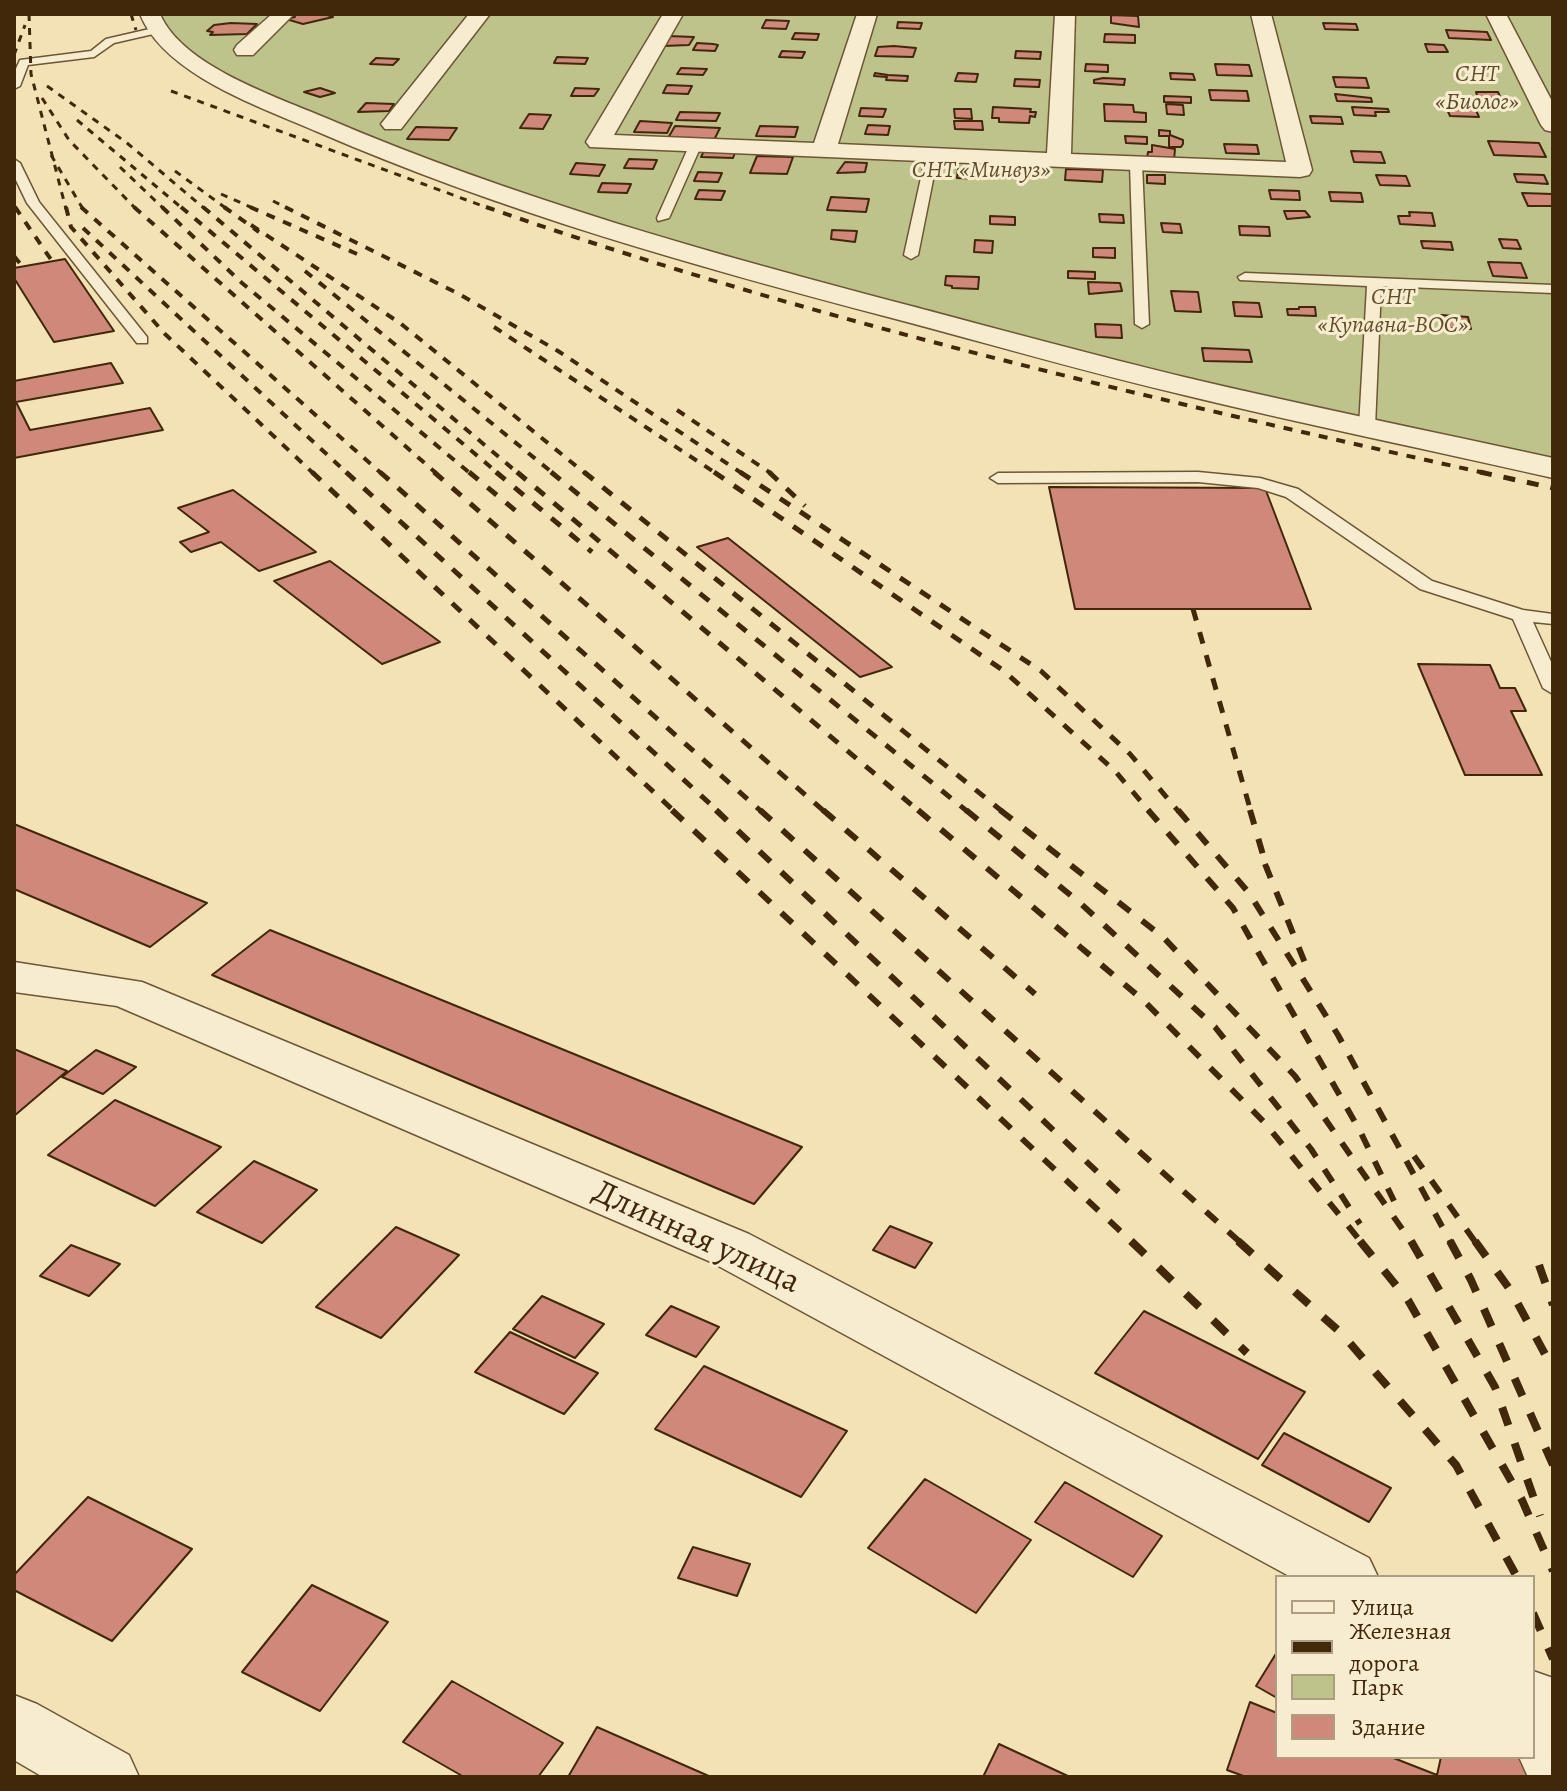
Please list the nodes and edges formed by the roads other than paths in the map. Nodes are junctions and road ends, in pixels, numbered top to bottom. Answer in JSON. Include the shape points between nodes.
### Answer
{"nodes":[{"id":1,"x":284,"y":14,"type":"edge"},
{"id":2,"x":480,"y":14,"type":"edge"},
{"id":3,"x":673,"y":14,"type":"edge"},
{"id":4,"x":867,"y":14,"type":"edge"},
{"id":5,"x":1065,"y":14,"type":"edge"},
{"id":6,"x":1261,"y":14,"type":"edge"},
{"id":7,"x":1496,"y":14,"type":"edge"},
{"id":8,"x":154,"y":22,"type":"edge"},
{"id":9,"x":245,"y":50,"type":"dead end"},
{"id":10,"x":14,"y":86,"type":"edge"},
{"id":11,"x":393,"y":124,"type":"dead end"},
{"id":12,"x":1553,"y":125,"type":"edge"},
{"id":13,"x":695,"y":146,"type":"junction"},
{"id":14,"x":824,"y":151,"type":"junction"},
{"id":15,"x":932,"y":155,"type":"junction"},
{"id":16,"x":1059,"y":161,"type":"junction"},
{"id":17,"x":14,"y":163,"type":"edge"},
{"id":18,"x":1136,"y":164,"type":"junction"},
{"id":19,"x":663,"y":218,"type":"dead end"},
{"id":20,"x":911,"y":255,"type":"dead end"},
{"id":21,"x":1245,"y":277,"type":"dead end"},
{"id":22,"x":1374,"y":282,"type":"junction"},
{"id":23,"x":1553,"y":289,"type":"edge"},
{"id":24,"x":1142,"y":324,"type":"dead end"},
{"id":25,"x":142,"y":340,"type":"dead end"},
{"id":26,"x":1367,"y":427,"type":"junction"},
{"id":27,"x":1553,"y":468,"type":"edge"},
{"id":28,"x":998,"y":478,"type":"dead end"},
{"id":29,"x":1521,"y":615,"type":"junction"},
{"id":30,"x":1553,"y":619,"type":"edge"},
{"id":31,"x":1553,"y":688,"type":"edge"},
{"id":32,"x":14,"y":977,"type":"edge"},
{"id":33,"x":1343,"y":1575,"type":"edge"},
{"id":34,"x":1535,"y":1706,"type":"edge"},
{"id":35,"x":14,"y":1725,"type":"edge"},
{"id":36,"x":1553,"y":1758,"type":"edge"},
{"id":37,"x":105,"y":1777,"type":"edge"}],
"edges":[{"from":1,"to":9,"type":"street"},
{"from":2,"to":11,"type":"street"},
{"from":3,"to":13,"type":"street","via":[[598,142]]},
{"from":4,"to":14,"type":"street"},
{"from":5,"to":16,"type":"street"},
{"from":6,"to":18,"type":"street","via":[[1300,170]]},
{"from":7,"to":12,"type":"street"},
{"from":8,"to":10,"type":"lane","via":[[106,43],[94,54],[24,62]]},
{"from":8,"to":26,"type":"street","via":[[181,56],[252,95],[365,146],[517,200],[751,274]]},
{"from":13,"to":14,"type":"street"},
{"from":13,"to":19,"type":"lane"},
{"from":14,"to":15,"type":"street"},
{"from":15,"to":16,"type":"street"},
{"from":15,"to":20,"type":"lane"},
{"from":16,"to":18,"type":"street"},
{"from":17,"to":25,"type":"lane","via":[[33,203]]},
{"from":18,"to":24,"type":"lane"},
{"from":21,"to":22,"type":"lane"},
{"from":22,"to":23,"type":"lane"},
{"from":22,"to":26,"type":"lane"},
{"from":26,"to":27,"type":"street"},
{"from":28,"to":29,"type":"lane","via":[[1198,477],[1260,483],[1292,493],[1426,585]]},
{"from":29,"to":30,"type":"lane"},
{"from":29,"to":31,"type":"lane"},
{"from":32,"to":33,"type":"street","name":"Длинная улица","via":[[126,992],[730,1248]]},
{"from":34,"to":36,"type":"street"},
{"from":35,"to":37,"type":"street"}]}
